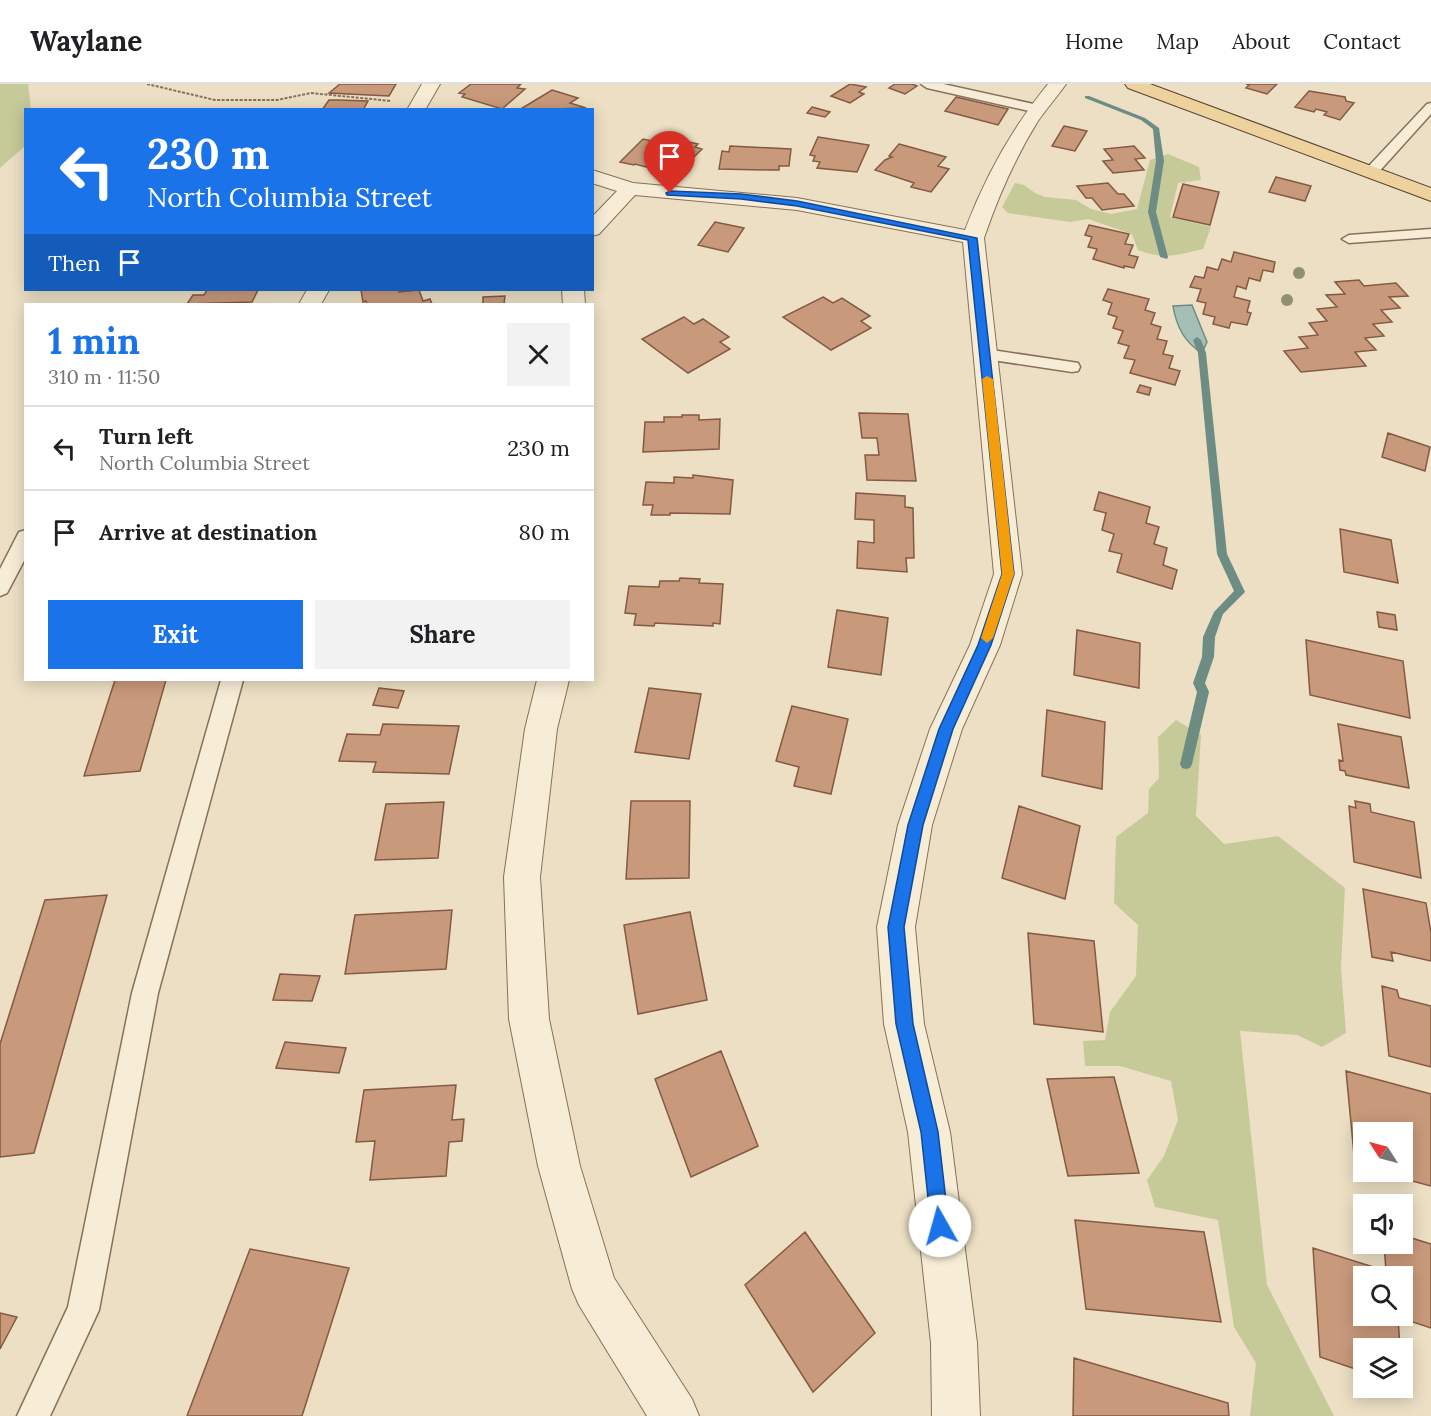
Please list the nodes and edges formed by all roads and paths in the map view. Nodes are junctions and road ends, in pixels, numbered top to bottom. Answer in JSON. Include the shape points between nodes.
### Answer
{"nodes":[{"id":1,"x":147,"y":84,"type":"edge"},
{"id":2,"x":431,"y":84,"type":"edge"},
{"id":3,"x":927,"y":84,"type":"edge"},
{"id":4,"x":1057,"y":84,"type":"edge"},
{"id":5,"x":1134,"y":84,"type":"edge"},
{"id":6,"x":393,"y":102,"type":"dead end"},
{"id":7,"x":1431,"y":106,"type":"edge"},
{"id":8,"x":417,"y":108,"type":"edge"},
{"id":9,"x":1038,"y":109,"type":"junction"},
{"id":10,"x":1371,"y":172,"type":"junction"},
{"id":11,"x":594,"y":177,"type":"edge"},
{"id":12,"x":630,"y":189,"type":"junction"},
{"id":13,"x":1431,"y":195,"type":"edge"},
{"id":14,"x":594,"y":228,"type":"edge"},
{"id":15,"x":1431,"y":233,"type":"edge"},
{"id":16,"x":973,"y":238,"type":"junction"},
{"id":17,"x":1349,"y":239,"type":"dead end"},
{"id":18,"x":985,"y":354,"type":"junction"},
{"id":19,"x":1072,"y":367,"type":"dead end"},
{"id":20,"x":24,"y":541,"type":"edge"},
{"id":21,"x":0,"y":588,"type":"edge"},
{"id":22,"x":232,"y":681,"type":"edge"},
{"id":23,"x":553,"y":681,"type":"edge"},
{"id":24,"x":33,"y":1416,"type":"edge"},
{"id":25,"x":675,"y":1416,"type":"edge"},
{"id":26,"x":956,"y":1416,"type":"edge"}],
"edges":[{"from":1,"to":6,"type":"path","via":[[215,100],[277,100],[311,93]]},
{"from":2,"to":8,"type":"street"},
{"from":3,"to":9,"type":"lane"},
{"from":4,"to":9,"type":"street"},
{"from":5,"to":10,"type":"main road"},
{"from":7,"to":10,"type":"lane"},
{"from":9,"to":16,"type":"street","via":[[992,188]]},
{"from":10,"to":13,"type":"main road"},
{"from":11,"to":12,"type":"street"},
{"from":12,"to":14,"type":"street"},
{"from":12,"to":16,"type":"street","via":[[797,204]]},
{"from":15,"to":17,"type":"lane"},
{"from":16,"to":18,"type":"street"},
{"from":18,"to":19,"type":"lane"},
{"from":18,"to":26,"type":"street","via":[[1008,574],[985,645],[946,729],[915,825],[896,927],[904,1024],[929,1132],[954,1342]]},
{"from":20,"to":21,"type":"lane"},
{"from":22,"to":24,"type":"lane","via":[[145,993],[83,1310]]},
{"from":23,"to":25,"type":"street","via":[[541,729],[522,877],[529,1019],[559,1166],[595,1289]]}]}
